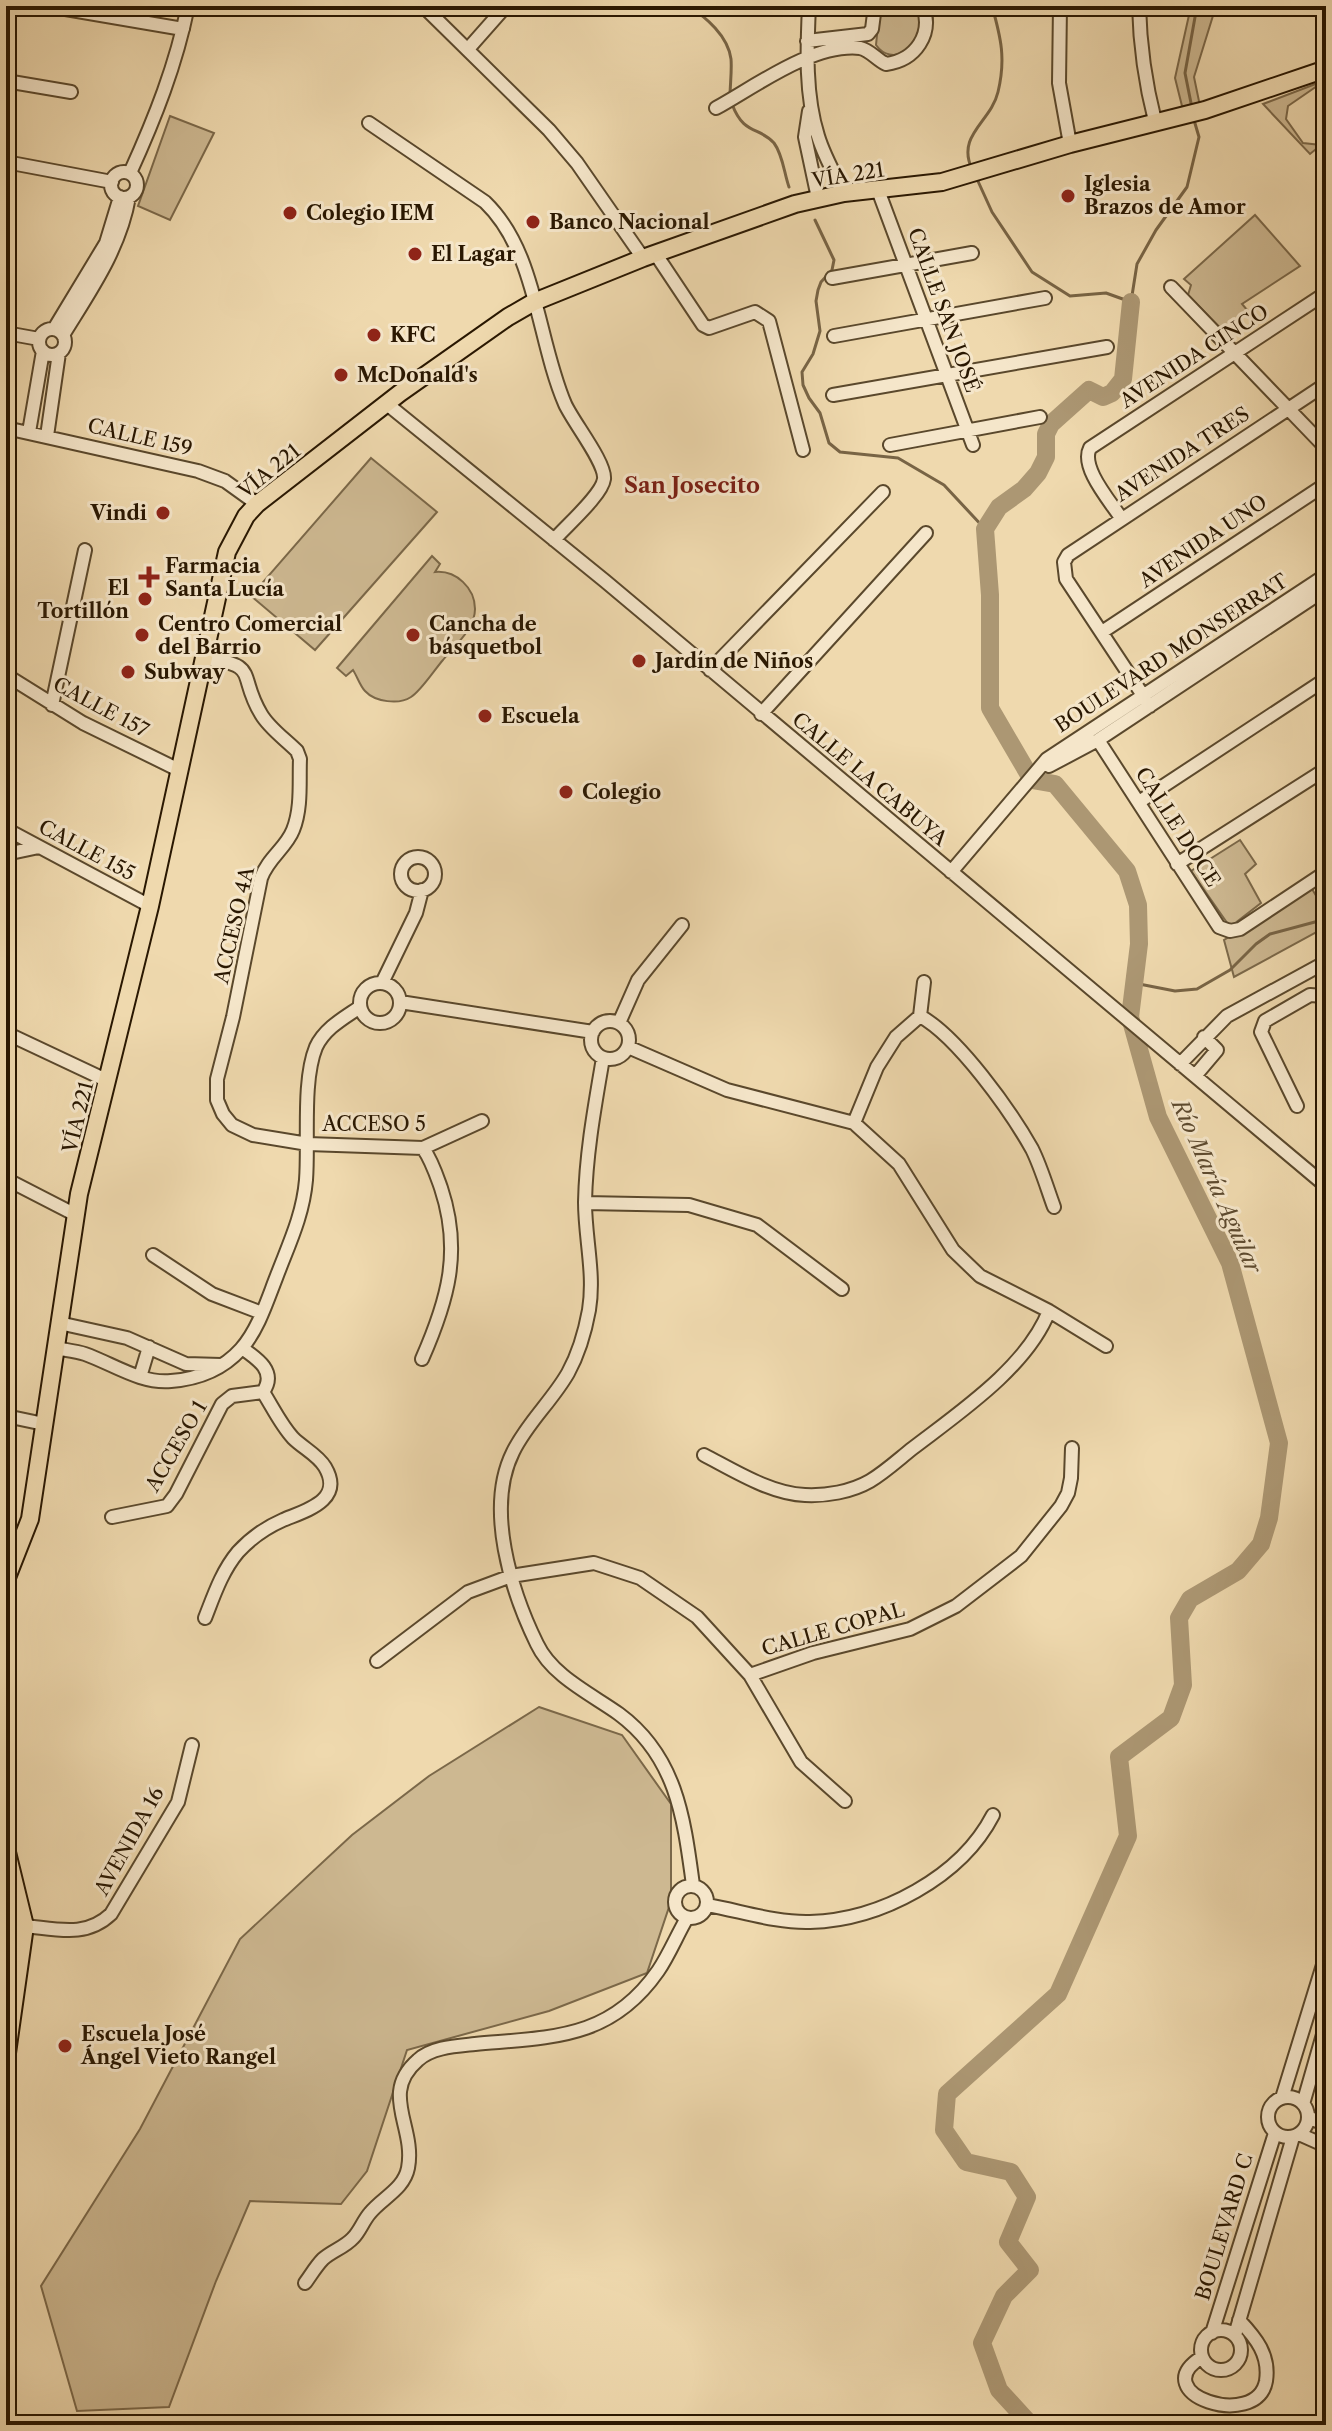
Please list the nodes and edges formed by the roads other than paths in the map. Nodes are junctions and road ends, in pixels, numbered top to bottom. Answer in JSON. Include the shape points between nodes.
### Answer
{"nodes":[{"id":1,"x":48,"y":6,"type":"edge"},
{"id":2,"x":188,"y":6,"type":"edge"},
{"id":3,"x":423,"y":6,"type":"edge"},
{"id":4,"x":506,"y":6,"type":"edge"},
{"id":5,"x":809,"y":6,"type":"edge"},
{"id":6,"x":875,"y":6,"type":"edge"},
{"id":7,"x":923,"y":6,"type":"edge"},
{"id":8,"x":1060,"y":6,"type":"edge"},
{"id":9,"x":1139,"y":6,"type":"edge"},
{"id":10,"x":81,"y":9,"type":"edge"},
{"id":11,"x":183,"y":29,"type":"junction"},
{"id":12,"x":807,"y":41,"type":"junction"},
{"id":13,"x":468,"y":49,"type":"junction"},
{"id":14,"x":808,"y":57,"type":"junction"},
{"id":15,"x":1326,"y":69,"type":"edge"},
{"id":16,"x":6,"y":81,"type":"edge"},
{"id":17,"x":71,"y":92,"type":"dead end"},
{"id":18,"x":810,"y":104,"type":"junction"},
{"id":19,"x":716,"y":108,"type":"dead end"},
{"id":20,"x":1155,"y":121,"type":"junction"},
{"id":21,"x":369,"y":123,"type":"dead end"},
{"id":22,"x":1070,"y":144,"type":"junction"},
{"id":23,"x":6,"y":162,"type":"edge"},
{"id":24,"x":130,"y":173,"type":"junction"},
{"id":25,"x":112,"y":182,"type":"junction"},
{"id":26,"x":878,"y":190,"type":"junction"},
{"id":27,"x":844,"y":193,"type":"junction"},
{"id":28,"x":124,"y":197,"type":"junction"},
{"id":29,"x":818,"y":198,"type":"junction"},
{"id":30,"x":972,"y":253,"type":"dead end"},
{"id":31,"x":649,"y":256,"type":"junction"},
{"id":32,"x":906,"y":265,"type":"junction"},
{"id":33,"x":832,"y":278,"type":"dead end"},
{"id":34,"x":1171,"y":287,"type":"dead end"},
{"id":35,"x":1326,"y":293,"type":"edge"},
{"id":36,"x":1045,"y":298,"type":"dead end"},
{"id":37,"x":534,"y":302,"type":"junction"},
{"id":38,"x":926,"y":319,"type":"junction"},
{"id":39,"x":58,"y":332,"type":"junction"},
{"id":40,"x":6,"y":333,"type":"edge"},
{"id":41,"x":834,"y":336,"type":"dead end"},
{"id":42,"x":41,"y":345,"type":"junction"},
{"id":43,"x":1107,"y":347,"type":"dead end"},
{"id":44,"x":59,"y":353,"type":"junction"},
{"id":45,"x":1235,"y":354,"type":"junction"},
{"id":46,"x":947,"y":375,"type":"junction"},
{"id":47,"x":1326,"y":384,"type":"edge"},
{"id":48,"x":833,"y":395,"type":"dead end"},
{"id":49,"x":387,"y":404,"type":"junction"},
{"id":50,"x":1287,"y":409,"type":"junction"},
{"id":51,"x":1040,"y":417,"type":"dead end"},
{"id":52,"x":6,"y":428,"type":"edge"},
{"id":53,"x":29,"y":432,"type":"junction"},
{"id":54,"x":47,"y":436,"type":"junction"},
{"id":55,"x":971,"y":439,"type":"junction"},
{"id":56,"x":890,"y":445,"type":"dead end"},
{"id":57,"x":1326,"y":448,"type":"edge"},
{"id":58,"x":803,"y":450,"type":"dead end"},
{"id":59,"x":1326,"y":484,"type":"edge"},
{"id":60,"x":883,"y":492,"type":"dead end"},
{"id":61,"x":257,"y":504,"type":"junction"},
{"id":62,"x":1121,"y":518,"type":"junction"},
{"id":63,"x":926,"y":533,"type":"dead end"},
{"id":64,"x":554,"y":540,"type":"junction"},
{"id":65,"x":85,"y":550,"type":"dead end"},
{"id":66,"x":1326,"y":575,"type":"edge"},
{"id":67,"x":1326,"y":589,"type":"edge"},
{"id":68,"x":1102,"y":632,"type":"junction"},
{"id":69,"x":203,"y":658,"type":"junction"},
{"id":70,"x":710,"y":670,"type":"junction"},
{"id":71,"x":6,"y":675,"type":"edge"},
{"id":72,"x":1326,"y":679,"type":"edge"},
{"id":73,"x":1146,"y":700,"type":"junction"},
{"id":74,"x":52,"y":705,"type":"junction"},
{"id":75,"x":761,"y":714,"type":"junction"},
{"id":76,"x":1098,"y":740,"type":"junction"},
{"id":77,"x":1042,"y":768,"type":"junction"},
{"id":78,"x":1326,"y":769,"type":"edge"},
{"id":79,"x":179,"y":770,"type":"junction"},
{"id":80,"x":1139,"y":802,"type":"junction"},
{"id":81,"x":6,"y":829,"type":"edge"},
{"id":82,"x":39,"y":847,"type":"junction"},
{"id":83,"x":6,"y":854,"type":"edge"},
{"id":84,"x":1177,"y":864,"type":"junction"},
{"id":85,"x":951,"y":872,"type":"junction"},
{"id":86,"x":1326,"y":872,"type":"edge"},
{"id":87,"x":422,"y":890,"type":"dead end"},
{"id":88,"x":150,"y":906,"type":"junction"},
{"id":89,"x":682,"y":925,"type":"dead end"},
{"id":90,"x":1326,"y":962,"type":"edge"},
{"id":91,"x":924,"y":982,"type":"dead end"},
{"id":92,"x":382,"y":983,"type":"junction"},
{"id":93,"x":1283,"y":985,"type":"junction"},
{"id":94,"x":1326,"y":1001,"type":"edge"},
{"id":95,"x":400,"y":1002,"type":"junction"},
{"id":96,"x":1292,"y":1005,"type":"junction"},
{"id":97,"x":360,"y":1007,"type":"junction"},
{"id":98,"x":920,"y":1016,"type":"junction"},
{"id":99,"x":619,"y":1023,"type":"junction"},
{"id":100,"x":593,"y":1032,"type":"junction"},
{"id":101,"x":6,"y":1033,"type":"edge"},
{"id":102,"x":1204,"y":1037,"type":"junction"},
{"id":103,"x":628,"y":1047,"type":"junction"},
{"id":104,"x":603,"y":1058,"type":"junction"},
{"id":105,"x":1180,"y":1064,"type":"junction"},
{"id":106,"x":1195,"y":1076,"type":"junction"},
{"id":107,"x":108,"y":1081,"type":"junction"},
{"id":108,"x":1297,"y":1106,"type":"dead end"},
{"id":109,"x":482,"y":1121,"type":"dead end"},
{"id":110,"x":854,"y":1123,"type":"junction"},
{"id":111,"x":308,"y":1144,"type":"junction"},
{"id":112,"x":423,"y":1148,"type":"junction"},
{"id":113,"x":6,"y":1179,"type":"edge"},
{"id":114,"x":1326,"y":1186,"type":"edge"},
{"id":115,"x":585,"y":1203,"type":"junction"},
{"id":116,"x":1054,"y":1207,"type":"dead end"},
{"id":117,"x":76,"y":1215,"type":"junction"},
{"id":118,"x":153,"y":1255,"type":"dead end"},
{"id":119,"x":842,"y":1289,"type":"dead end"},
{"id":120,"x":1049,"y":1311,"type":"junction"},
{"id":121,"x":262,"y":1313,"type":"junction"},
{"id":122,"x":59,"y":1323,"type":"junction"},
{"id":123,"x":1106,"y":1346,"type":"dead end"},
{"id":124,"x":149,"y":1347,"type":"junction"},
{"id":125,"x":55,"y":1348,"type":"junction"},
{"id":126,"x":242,"y":1348,"type":"junction"},
{"id":127,"x":422,"y":1359,"type":"dead end"},
{"id":128,"x":224,"y":1365,"type":"junction"},
{"id":129,"x":140,"y":1377,"type":"junction"},
{"id":130,"x":263,"y":1392,"type":"junction"},
{"id":131,"x":6,"y":1416,"type":"edge"},
{"id":132,"x":44,"y":1424,"type":"junction"},
{"id":133,"x":1072,"y":1448,"type":"dead end"},
{"id":134,"x":704,"y":1455,"type":"dead end"},
{"id":135,"x":112,"y":1517,"type":"dead end"},
{"id":136,"x":511,"y":1576,"type":"junction"},
{"id":137,"x":6,"y":1580,"type":"edge"},
{"id":138,"x":205,"y":1618,"type":"dead end"},
{"id":139,"x":377,"y":1661,"type":"dead end"},
{"id":140,"x":750,"y":1675,"type":"junction"},
{"id":141,"x":192,"y":1745,"type":"dead end"},
{"id":142,"x":845,"y":1801,"type":"dead end"},
{"id":143,"x":993,"y":1815,"type":"dead end"},
{"id":144,"x":6,"y":1848,"type":"edge"},
{"id":145,"x":693,"y":1885,"type":"junction"},
{"id":146,"x":707,"y":1905,"type":"junction"},
{"id":147,"x":687,"y":1918,"type":"junction"},
{"id":148,"x":25,"y":1926,"type":"junction"},
{"id":149,"x":1326,"y":1955,"type":"edge"},
{"id":150,"x":10,"y":2002,"type":"edge"},
{"id":151,"x":1326,"y":2024,"type":"edge"},
{"id":152,"x":6,"y":2060,"type":"edge"},
{"id":153,"x":1282,"y":2098,"type":"junction"},
{"id":154,"x":1306,"y":2110,"type":"junction"},
{"id":155,"x":1326,"y":2125,"type":"edge"},
{"id":156,"x":1275,"y":2133,"type":"junction"},
{"id":157,"x":1296,"y":2135,"type":"junction"},
{"id":158,"x":1326,"y":2146,"type":"edge"},
{"id":159,"x":305,"y":2283,"type":"dead end"},
{"id":160,"x":1239,"y":2320,"type":"junction"},
{"id":161,"x":1212,"y":2333,"type":"junction"},
{"id":162,"x":1235,"y":2335,"type":"junction"},
{"id":163,"x":1202,"y":2357,"type":"junction"}],
"edges":[{"from":1,"to":10,"type":"street"},
{"from":2,"to":11,"type":"street"},
{"from":3,"to":13,"type":"street"},
{"from":4,"to":13,"type":"street"},
{"from":5,"to":12,"type":"street"},
{"from":6,"to":12,"type":"street","via":[[868,34]]},
{"from":7,"to":14,"type":"street","via":[[927,31],[898,61],[886,64],[862,48]]},
{"from":8,"to":22,"type":"street","via":[[1059,83]]},
{"from":9,"to":20,"type":"street","via":[[1144,77]]},
{"from":10,"to":11,"type":"street"},
{"from":11,"to":24,"type":"street","via":[[159,110]]},
{"from":12,"to":14,"type":"street"},
{"from":13,"to":31,"type":"street","via":[[549,130]]},
{"from":14,"to":18,"type":"street"},
{"from":14,"to":19,"type":"street"},
{"from":15,"to":20,"type":"main road","name":"VÍA 221","via":[[1205,110]]},
{"from":16,"to":17,"type":"street"},
{"from":18,"to":27,"type":"street"},
{"from":18,"to":29,"type":"street","via":[[805,137]]},
{"from":20,"to":22,"type":"main road","name":"VÍA 221"},
{"from":21,"to":37,"type":"street","via":[[500,216],[516,244]]},
{"from":22,"to":26,"type":"main road","name":"VÍA 221","via":[[942,182]]},
{"from":23,"to":25,"type":"street"},
{"from":24,"to":25,"type":"street","via":[[120,173]]},
{"from":24,"to":28,"type":"street","via":[[137,188]]},
{"from":25,"to":28,"type":"street"},
{"from":26,"to":27,"type":"main road","name":"VÍA 221"},
{"from":26,"to":32,"type":"street","name":"CALLE SAN JOSÉ"},
{"from":27,"to":29,"type":"main road","name":"VÍA 221"},
{"from":28,"to":39,"type":"street","via":[[117,242]]},
{"from":29,"to":31,"type":"main road","name":"VÍA 221"},
{"from":30,"to":32,"type":"street"},
{"from":31,"to":37,"type":"main road","name":"VÍA 221"},
{"from":31,"to":58,"type":"street","via":[[703,325],[709,328],[755,312],[769,321]]},
{"from":32,"to":33,"type":"street"},
{"from":32,"to":38,"type":"street","name":"CALLE SAN JOSÉ"},
{"from":34,"to":45,"type":"street"},
{"from":35,"to":45,"type":"street","name":"AVENIDA CINCO"},
{"from":36,"to":38,"type":"street"},
{"from":37,"to":49,"type":"main road","name":"VÍA 221"},
{"from":37,"to":64,"type":"street","via":[[565,403],[604,473],[601,488]]},
{"from":38,"to":41,"type":"street"},
{"from":38,"to":46,"type":"street","name":"CALLE SAN JOSÉ"},
{"from":39,"to":42,"type":"street","via":[[47,330]]},
{"from":39,"to":44,"type":"street","via":[[65,345]]},
{"from":40,"to":42,"type":"street"},
{"from":42,"to":44,"type":"street","via":[[48,354]]},
{"from":42,"to":53,"type":"street"},
{"from":43,"to":46,"type":"street"},
{"from":44,"to":54,"type":"street"},
{"from":45,"to":50,"type":"street"},
{"from":45,"to":62,"type":"street","name":"AVENIDA CINCO","via":[[1095,443],[1087,454],[1088,467]]},
{"from":46,"to":48,"type":"street"},
{"from":46,"to":55,"type":"street","name":"CALLE SAN JOSÉ"},
{"from":47,"to":50,"type":"street","name":"AVENIDA TRES"},
{"from":49,"to":61,"type":"main road","name":"VÍA 221"},
{"from":49,"to":64,"type":"street","name":"CALLE LA CABUYA"},
{"from":50,"to":57,"type":"street"},
{"from":50,"to":62,"type":"street","name":"AVENIDA TRES"},
{"from":51,"to":55,"type":"street"},
{"from":52,"to":53,"type":"street","name":"CALLE 159"},
{"from":53,"to":54,"type":"street","name":"CALLE 159"},
{"from":54,"to":61,"type":"street","name":"CALLE 159","via":[[198,471],[225,481]]},
{"from":55,"to":56,"type":"street"},
{"from":59,"to":68,"type":"street","name":"AVENIDA UNO"},
{"from":60,"to":70,"type":"street"},
{"from":61,"to":69,"type":"main road","name":"VÍA 221","via":[[227,552]]},
{"from":62,"to":68,"type":"street","name":"AVENIDA TRES","via":[[1064,562],[1066,579]]},
{"from":63,"to":75,"type":"street"},
{"from":64,"to":70,"type":"street","name":"CALLE LA CABUYA"},
{"from":65,"to":74,"type":"street"},
{"from":66,"to":73,"type":"street","name":"BOULEVARD MONSERRAT"},
{"from":67,"to":73,"type":"street","name":"BOULEVARD MONSERRAT"},
{"from":68,"to":73,"type":"street"},
{"from":69,"to":79,"type":"main road","name":"VÍA 221"},
{"from":69,"to":111,"type":"street","name":"ACCESO 4A","via":[[240,665],[262,716],[300,759],[297,814],[293,830],[261,878],[217,1079],[217,1100],[232,1125],[253,1135]]},
{"from":70,"to":75,"type":"street","name":"CALLE LA CABUYA"},
{"from":71,"to":74,"type":"street","name":"CALLE 157"},
{"from":72,"to":80,"type":"street"},
{"from":73,"to":76,"type":"street","name":"BOULEVARD MONSERRAT"},
{"from":73,"to":77,"type":"street","name":"BOULEVARD MONSERRAT","via":[[1047,759]]},
{"from":74,"to":79,"type":"street","name":"CALLE 157"},
{"from":75,"to":85,"type":"street","name":"CALLE LA CABUYA"},
{"from":76,"to":77,"type":"street","name":"BOULEVARD MONSERRAT"},
{"from":76,"to":80,"type":"street","name":"CALLE DOCE"},
{"from":77,"to":85,"type":"street","name":"BOULEVARD MONSERRAT"},
{"from":78,"to":84,"type":"street"},
{"from":79,"to":88,"type":"main road","name":"VÍA 221"},
{"from":80,"to":84,"type":"street","name":"CALLE DOCE"},
{"from":81,"to":82,"type":"street","name":"CALLE 155"},
{"from":82,"to":83,"type":"street"},
{"from":82,"to":88,"type":"street","name":"CALLE 155"},
{"from":84,"to":86,"type":"street","name":"CALLE DOCE","via":[[1219,927],[1230,931]]},
{"from":85,"to":105,"type":"street","name":"CALLE LA CABUYA"},
{"from":87,"to":92,"type":"street"},
{"from":88,"to":107,"type":"main road","name":"VÍA 221"},
{"from":89,"to":99,"type":"street","via":[[638,980]]},
{"from":90,"to":93,"type":"street"},
{"from":91,"to":98,"type":"street"},
{"from":92,"to":95,"type":"street","via":[[392,987]]},
{"from":92,"to":97,"type":"street","via":[[365,990]]},
{"from":93,"to":96,"type":"street"},
{"from":93,"to":102,"type":"street","via":[[1227,1016]]},
{"from":94,"to":96,"type":"street","via":[[1316,994]]},
{"from":95,"to":97,"type":"street","via":[[397,1015],[379,1024],[366,1019]]},
{"from":95,"to":100,"type":"street"},
{"from":96,"to":108,"type":"street","via":[[1265,1021],[1261,1032]]},
{"from":97,"to":111,"type":"street","via":[[332,1026],[317,1045],[309,1070]]},
{"from":98,"to":110,"type":"street","via":[[896,1037],[877,1067]]},
{"from":98,"to":116,"type":"street","via":[[935,1024],[989,1085],[1033,1150]]},
{"from":99,"to":100,"type":"street","via":[[602,1023]]},
{"from":99,"to":103,"type":"street","via":[[629,1036]]},
{"from":100,"to":104,"type":"street","via":[[592,1044]]},
{"from":101,"to":107,"type":"street"},
{"from":102,"to":105,"type":"street"},
{"from":102,"to":106,"type":"street","via":[[1217,1050]]},
{"from":103,"to":104,"type":"street","via":[[621,1056]]},
{"from":103,"to":110,"type":"street","via":[[727,1090]]},
{"from":104,"to":115,"type":"street"},
{"from":105,"to":106,"type":"street","name":"CALLE LA CABUYA"},
{"from":106,"to":114,"type":"street","name":"CALLE LA CABUYA"},
{"from":107,"to":117,"type":"main road","name":"VÍA 221"},
{"from":109,"to":112,"type":"street","name":"ACCESO 5"},
{"from":110,"to":120,"type":"street","via":[[899,1164],[953,1250],[980,1276]]},
{"from":111,"to":112,"type":"street","name":"ACCESO 5"},
{"from":111,"to":121,"type":"street","via":[[294,1237]]},
{"from":112,"to":127,"type":"street","via":[[447,1208],[451,1274],[442,1315]]},
{"from":113,"to":117,"type":"street"},
{"from":115,"to":119,"type":"street","via":[[689,1205],[757,1225]]},
{"from":115,"to":136,"type":"street","via":[[591,1271],[582,1343],[568,1374],[513,1452],[503,1479],[500,1512]]},
{"from":117,"to":122,"type":"main road","name":"VÍA 221"},
{"from":118,"to":121,"type":"street","via":[[212,1294]]},
{"from":120,"to":123,"type":"street"},
{"from":120,"to":134,"type":"street","via":[[1012,1366],[869,1482],[840,1493],[802,1495],[754,1482]]},
{"from":121,"to":126,"type":"street"},
{"from":122,"to":124,"type":"street"},
{"from":122,"to":125,"type":"main road","name":"VÍA 221"},
{"from":124,"to":128,"type":"street","via":[[186,1364]]},
{"from":124,"to":129,"type":"street"},
{"from":125,"to":129,"type":"street"},
{"from":125,"to":132,"type":"main road","name":"VÍA 221"},
{"from":126,"to":128,"type":"street"},
{"from":126,"to":130,"type":"street","via":[[263,1363],[269,1378]]},
{"from":128,"to":129,"type":"street","via":[[168,1382]]},
{"from":130,"to":135,"type":"street","name":"ACCESO 1","via":[[232,1396],[222,1404],[167,1506]]},
{"from":130,"to":138,"type":"street","via":[[288,1432],[325,1466],[327,1493],[318,1506],[282,1520],[238,1553]]},
{"from":131,"to":132,"type":"street"},
{"from":132,"to":137,"type":"main road","name":"VÍA 221","via":[[30,1519]]},
{"from":133,"to":140,"type":"street","name":"CALLE COPAL","via":[[1071,1478],[1061,1506],[1021,1556],[956,1606],[910,1629]]},
{"from":136,"to":139,"type":"street","via":[[468,1592]]},
{"from":136,"to":140,"type":"street","via":[[594,1563],[640,1578],[697,1617]]},
{"from":136,"to":145,"type":"street","via":[[538,1647],[567,1680],[621,1716],[664,1762],[683,1814]]},
{"from":140,"to":142,"type":"street","via":[[801,1762]]},
{"from":141,"to":148,"type":"street","name":"AVENIDA 16","via":[[178,1802],[111,1914],[90,1929]]},
{"from":143,"to":146,"type":"street","via":[[972,1849],[940,1879],[858,1914],[807,1922]]},
{"from":144,"to":148,"type":"main road"},
{"from":145,"to":146,"type":"street","via":[[703,1890]]},
{"from":145,"to":147,"type":"street","via":[[676,1896],[675,1907]]},
{"from":146,"to":147,"type":"street","via":[[702,1914]]},
{"from":147,"to":159,"type":"street","via":[[658,1971],[615,2017],[576,2032],[446,2047],[421,2057],[400,2082],[398,2097],[409,2139],[408,2170],[354,2238],[324,2258]]},
{"from":148,"to":150,"type":"main road"},
{"from":149,"to":153,"type":"street"},
{"from":150,"to":152,"type":"main road"},
{"from":151,"to":154,"type":"street"},
{"from":153,"to":154,"type":"street","via":[[1294,2098]]},
{"from":153,"to":156,"type":"street","via":[[1268,2116]]},
{"from":154,"to":155,"type":"street"},
{"from":154,"to":157,"type":"street","via":[[1307,2123]]},
{"from":156,"to":157,"type":"street"},
{"from":156,"to":161,"type":"street","name":"BOULEVARD C"},
{"from":157,"to":158,"type":"street"},
{"from":157,"to":160,"type":"street","name":"BOULEVARD C"},
{"from":160,"to":162,"type":"street","name":"BOULEVARD C"},
{"from":160,"to":163,"type":"street","via":[[1263,2351],[1266,2375],[1261,2395],[1241,2407],[1203,2403],[1184,2378],[1189,2366]]},
{"from":161,"to":162,"type":"street","name":"BOULEVARD C","via":[[1224,2330]]},
{"from":161,"to":163,"type":"street","name":"BOULEVARD C","via":[[1202,2346]]},
{"from":162,"to":163,"type":"street","name":"BOULEVARD C","via":[[1241,2352],[1233,2367],[1215,2370]]}]}
